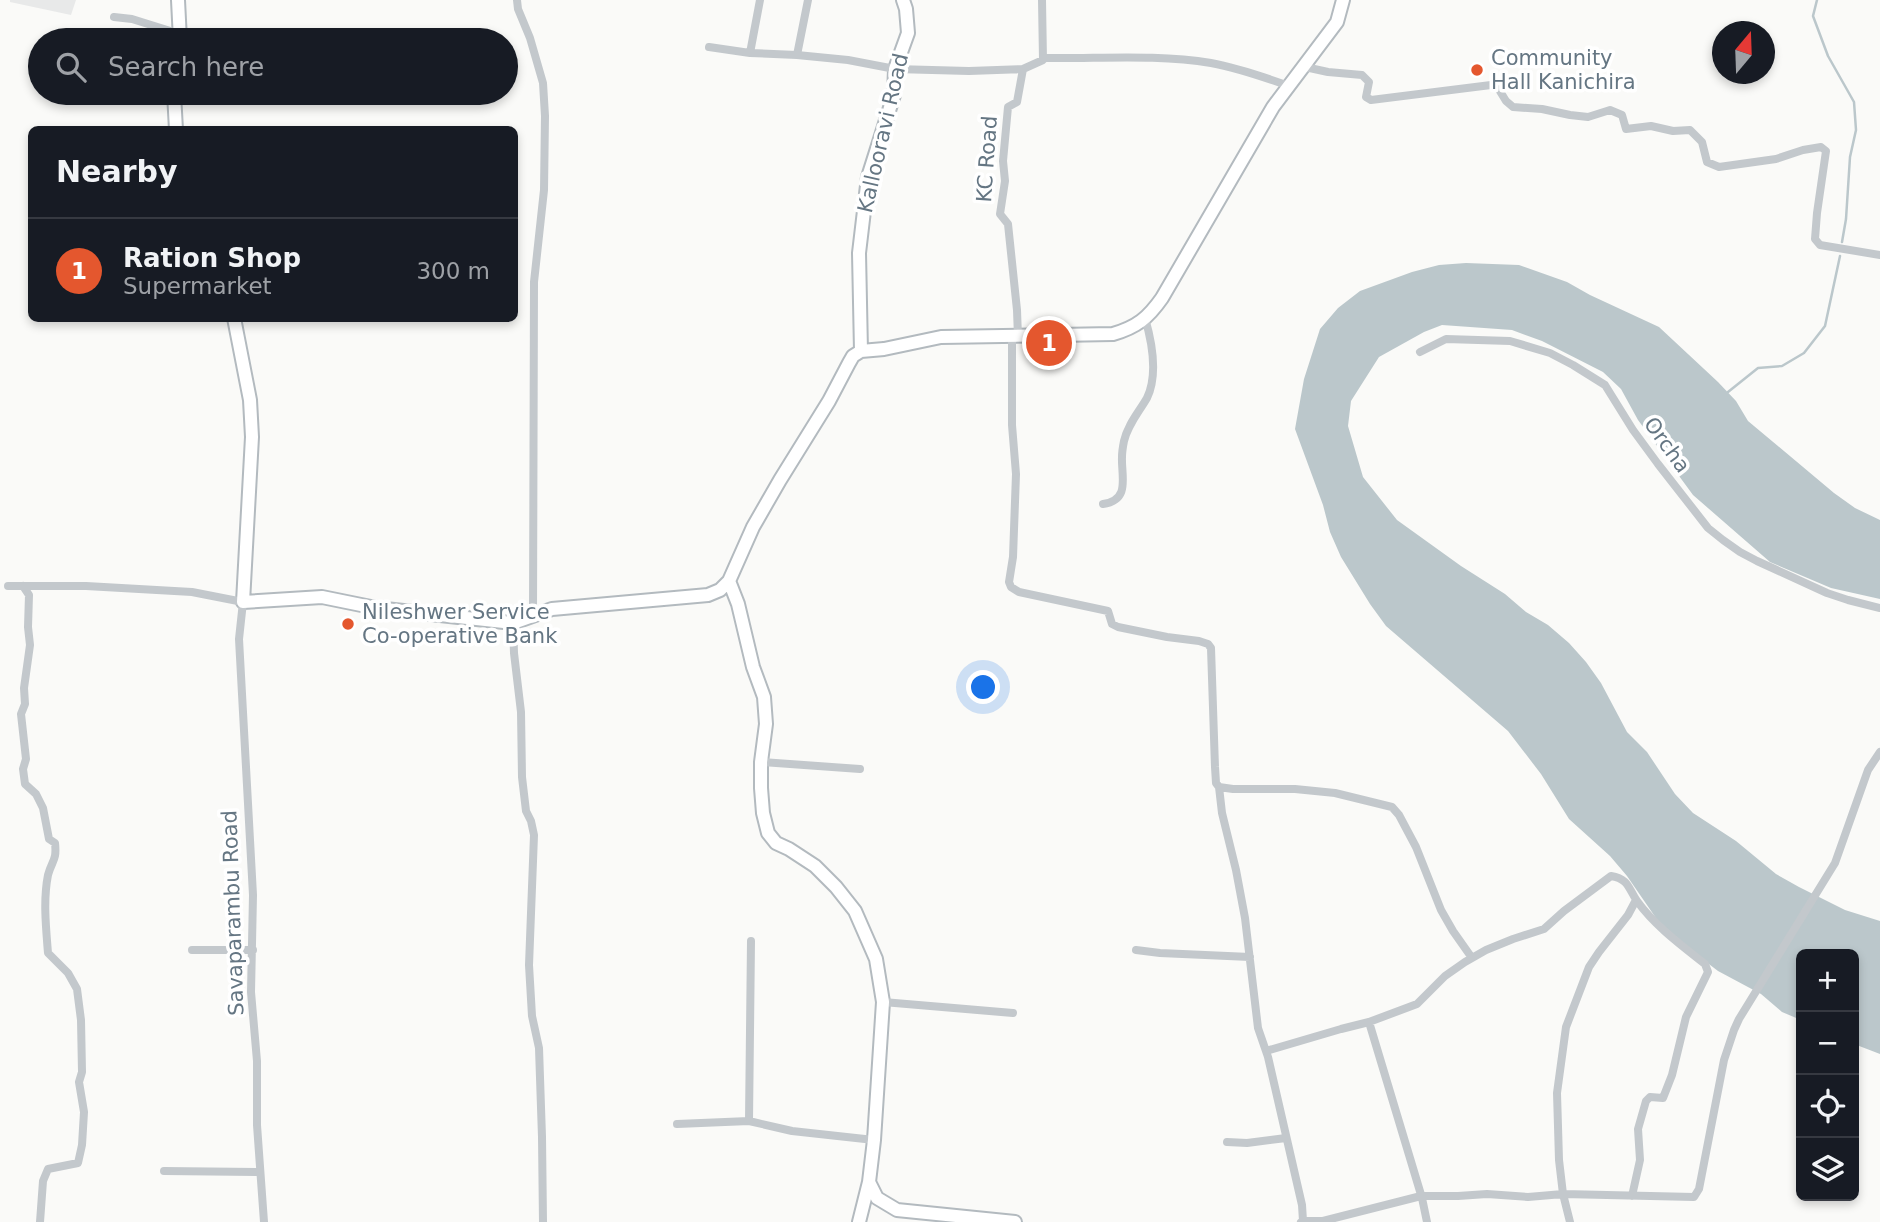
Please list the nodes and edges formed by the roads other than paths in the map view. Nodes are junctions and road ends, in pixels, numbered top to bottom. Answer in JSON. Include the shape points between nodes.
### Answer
{"nodes":[{"id":1,"x":178,"y":0,"type":"edge"},
{"id":2,"x":517,"y":0,"type":"edge"},
{"id":3,"x":760,"y":0,"type":"edge"},
{"id":4,"x":808,"y":0,"type":"edge"},
{"id":5,"x":903,"y":0,"type":"edge"},
{"id":6,"x":1042,"y":0,"type":"edge"},
{"id":7,"x":1343,"y":0,"type":"edge"},
{"id":8,"x":114,"y":17,"type":"dead end"},
{"id":9,"x":156,"y":28,"type":"edge"},
{"id":10,"x":180,"y":28,"type":"edge"},
{"id":11,"x":709,"y":47,"type":"dead end"},
{"id":12,"x":750,"y":53,"type":"junction"},
{"id":13,"x":797,"y":55,"type":"junction"},
{"id":14,"x":1043,"y":58,"type":"junction"},
{"id":15,"x":1305,"y":66,"type":"junction"},
{"id":16,"x":895,"y":69,"type":"junction"},
{"id":17,"x":1023,"y":69,"type":"junction"},
{"id":18,"x":1289,"y":86,"type":"junction"},
{"id":19,"x":175,"y":105,"type":"edge"},
{"id":20,"x":176,"y":126,"type":"edge"},
{"id":21,"x":1880,"y":255,"type":"edge"},
{"id":22,"x":1146,"y":318,"type":"junction"},
{"id":23,"x":235,"y":322,"type":"edge"},
{"id":24,"x":1015,"y":337,"type":"junction"},
{"id":25,"x":861,"y":351,"type":"junction"},
{"id":26,"x":1420,"y":352,"type":"dead end"},
{"id":27,"x":1103,"y":504,"type":"dead end"},
{"id":28,"x":729,"y":581,"type":"junction"},
{"id":29,"x":8,"y":586,"type":"dead end"},
{"id":30,"x":23,"y":586,"type":"junction"},
{"id":31,"x":243,"y":602,"type":"junction"},
{"id":32,"x":1880,"y":608,"type":"edge"},
{"id":33,"x":533,"y":615,"type":"junction"},
{"id":34,"x":513,"y":622,"type":"junction"},
{"id":35,"x":1880,"y":752,"type":"edge"},
{"id":36,"x":761,"y":762,"type":"junction"},
{"id":37,"x":860,"y":769,"type":"dead end"},
{"id":38,"x":1219,"y":787,"type":"junction"},
{"id":39,"x":1636,"y":900,"type":"junction"},
{"id":40,"x":751,"y":942,"type":"dead end"},
{"id":41,"x":192,"y":950,"type":"dead end"},
{"id":42,"x":253,"y":950,"type":"junction"},
{"id":43,"x":1136,"y":950,"type":"dead end"},
{"id":44,"x":1250,"y":957,"type":"junction"},
{"id":45,"x":1472,"y":958,"type":"junction"},
{"id":46,"x":883,"y":1002,"type":"junction"},
{"id":47,"x":1013,"y":1013,"type":"dead end"},
{"id":48,"x":1369,"y":1022,"type":"junction"},
{"id":49,"x":1266,"y":1051,"type":"junction"},
{"id":50,"x":749,"y":1121,"type":"junction"},
{"id":51,"x":677,"y":1124,"type":"dead end"},
{"id":52,"x":1286,"y":1138,"type":"junction"},
{"id":53,"x":874,"y":1140,"type":"junction"},
{"id":54,"x":1227,"y":1142,"type":"dead end"},
{"id":55,"x":164,"y":1171,"type":"dead end"},
{"id":56,"x":259,"y":1172,"type":"junction"},
{"id":57,"x":869,"y":1182,"type":"junction"},
{"id":58,"x":1563,"y":1194,"type":"junction"},
{"id":59,"x":1421,"y":1196,"type":"junction"},
{"id":60,"x":1632,"y":1196,"type":"junction"},
{"id":61,"x":40,"y":1222,"type":"edge"},
{"id":62,"x":264,"y":1222,"type":"edge"},
{"id":63,"x":543,"y":1222,"type":"edge"},
{"id":64,"x":859,"y":1222,"type":"edge"},
{"id":65,"x":1015,"y":1222,"type":"edge"},
{"id":66,"x":1302,"y":1222,"type":"edge"},
{"id":67,"x":1427,"y":1222,"type":"edge"},
{"id":68,"x":1570,"y":1222,"type":"edge"}],
"edges":[{"from":1,"to":10,"type":"main road"},
{"from":2,"to":33,"type":"street","via":[[543,83],[545,116],[544,190],[534,282]]},
{"from":3,"to":12,"type":"street"},
{"from":4,"to":13,"type":"street"},
{"from":5,"to":16,"type":"main road","name":"Kallooravi Road","via":[[908,33]]},
{"from":6,"to":14,"type":"street"},
{"from":7,"to":15,"type":"main road","via":[[1336,22]]},
{"from":8,"to":9,"type":"street"},
{"from":11,"to":12,"type":"street"},
{"from":12,"to":13,"type":"street"},
{"from":13,"to":16,"type":"street"},
{"from":14,"to":17,"type":"street"},
{"from":14,"to":18,"type":"street","via":[[1212,63]]},
{"from":15,"to":18,"type":"main road"},
{"from":15,"to":21,"type":"street","via":[[1362,75],[1369,82],[1366,97],[1371,100],[1491,85],[1513,107],[1588,117],[1610,110],[1622,115],[1626,130],[1651,126],[1690,130],[1702,142],[1707,162],[1719,167],[1821,147],[1826,151],[1815,239],[1820,245]]},
{"from":16,"to":17,"type":"street"},
{"from":16,"to":25,"type":"main road","name":"Kallooravi Road","via":[[894,95],[868,177],[859,253]]},
{"from":17,"to":24,"type":"street","name":"KC Road","via":[[1017,102],[1008,107],[1000,214],[1008,224],[1017,310]]},
{"from":18,"to":22,"type":"main road","via":[[1163,298]]},
{"from":19,"to":20,"type":"main road"},
{"from":22,"to":24,"type":"main road","via":[[1113,334]]},
{"from":22,"to":27,"type":"street","via":[[1152,356],[1150,390],[1124,442],[1121,493]]},
{"from":23,"to":31,"type":"main road","via":[[250,400],[252,437]]},
{"from":24,"to":25,"type":"main road","via":[[941,337]]},
{"from":24,"to":38,"type":"street","via":[[1011,587],[1108,611],[1118,627],[1208,644]]},
{"from":25,"to":28,"type":"main road","via":[[853,356],[753,527]]},
{"from":26,"to":32,"type":"street","name":"Orcha","via":[[1446,340],[1510,341],[1573,365],[1605,385],[1658,464],[1708,528],[1723,540],[1827,593]]},
{"from":28,"to":33,"type":"main road","via":[[708,595],[552,609]]},
{"from":28,"to":36,"type":"main road","via":[[764,697]]},
{"from":29,"to":30,"type":"street"},
{"from":30,"to":31,"type":"street","via":[[180,592]]},
{"from":30,"to":61,"type":"street","via":[[29,595],[30,645],[21,714],[23,769],[25,785],[36,794],[49,839],[55,843],[56,857],[48,874],[48,953],[77,989],[84,1112],[78,1163],[48,1169]]},
{"from":31,"to":34,"type":"main road","via":[[322,597],[376,608]]},
{"from":31,"to":42,"type":"street","name":"Savaparambu Road","via":[[239,639]]},
{"from":33,"to":34,"type":"main road"},
{"from":34,"to":63,"type":"street","via":[[522,776],[534,835],[529,965],[539,1048]]},
{"from":35,"to":60,"type":"street","via":[[1868,770],[1835,863],[1739,1019],[1724,1060],[1699,1189],[1694,1197]]},
{"from":36,"to":37,"type":"street"},
{"from":36,"to":46,"type":"main road","via":[[768,833],[776,844],[815,866],[855,911],[876,958]]},
{"from":38,"to":44,"type":"street"},
{"from":38,"to":45,"type":"street","via":[[1335,793],[1392,807],[1416,847],[1441,910]]},
{"from":39,"to":45,"type":"street","via":[[1621,878],[1611,876],[1544,929]]},
{"from":39,"to":58,"type":"street","via":[[1589,967],[1566,1027],[1557,1093]]},
{"from":39,"to":60,"type":"street","via":[[1705,964],[1708,972],[1686,1017],[1663,1098],[1646,1101]]},
{"from":40,"to":50,"type":"street"},
{"from":41,"to":42,"type":"street"},
{"from":42,"to":56,"type":"street","name":"Savaparambu Road"},
{"from":43,"to":44,"type":"street"},
{"from":44,"to":49,"type":"street","via":[[1258,1028]]},
{"from":45,"to":48,"type":"street","via":[[1445,976],[1417,1004]]},
{"from":46,"to":47,"type":"street"},
{"from":46,"to":53,"type":"main road"},
{"from":48,"to":49,"type":"street"},
{"from":48,"to":59,"type":"street"},
{"from":49,"to":52,"type":"street"},
{"from":50,"to":51,"type":"street"},
{"from":50,"to":53,"type":"street"},
{"from":52,"to":54,"type":"street"},
{"from":52,"to":66,"type":"street"},
{"from":53,"to":57,"type":"main road"},
{"from":55,"to":56,"type":"street"},
{"from":56,"to":62,"type":"street","name":"Savaparambu Road"},
{"from":57,"to":64,"type":"main road"},
{"from":57,"to":65,"type":"main road","via":[[877,1198],[898,1210]]},
{"from":58,"to":59,"type":"street"},
{"from":58,"to":60,"type":"street"},
{"from":58,"to":68,"type":"street"},
{"from":59,"to":66,"type":"street","via":[[1323,1221]]},
{"from":59,"to":67,"type":"street"}]}
